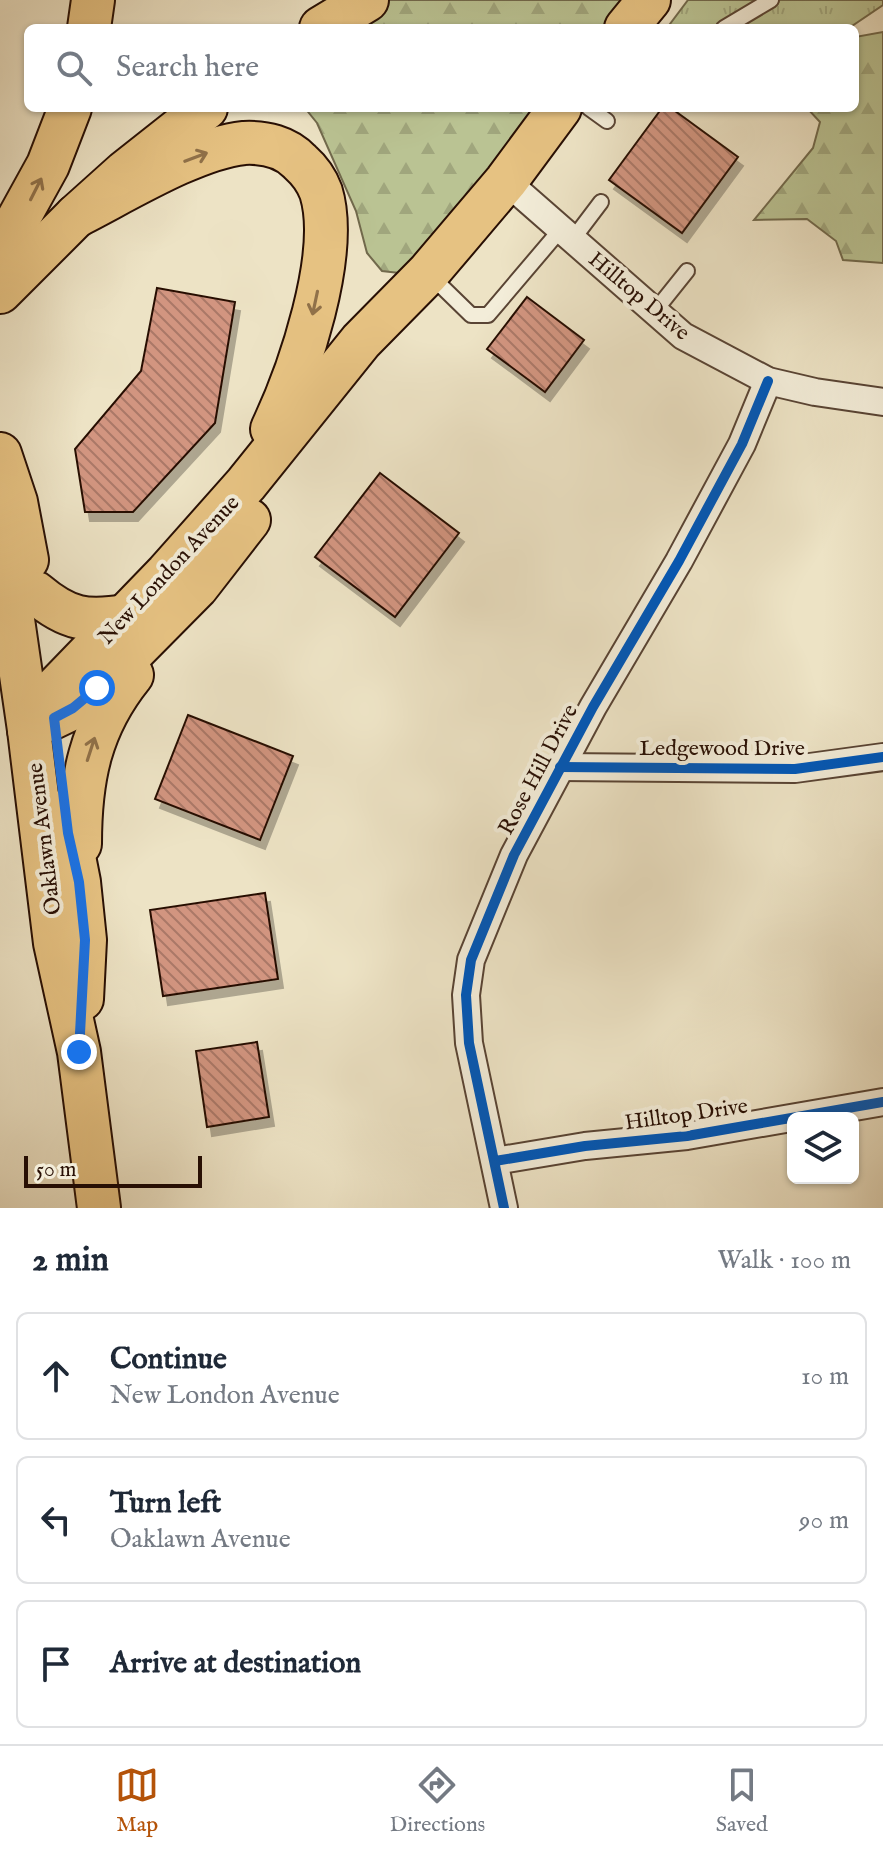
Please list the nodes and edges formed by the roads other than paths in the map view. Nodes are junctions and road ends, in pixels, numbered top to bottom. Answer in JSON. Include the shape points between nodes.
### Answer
{"nodes":[{"id":1,"x":93,"y":0,"type":"edge"},
{"id":2,"x":367,"y":0,"type":"edge"},
{"id":3,"x":771,"y":0,"type":"edge"},
{"id":4,"x":90,"y":24,"type":"edge"},
{"id":5,"x":328,"y":24,"type":"edge"},
{"id":6,"x":731,"y":24,"type":"edge"},
{"id":7,"x":68,"y":112,"type":"edge"},
{"id":8,"x":201,"y":112,"type":"edge"},
{"id":9,"x":557,"y":112,"type":"edge"},
{"id":10,"x":595,"y":112,"type":"edge"},
{"id":11,"x":607,"y":121,"type":"dead end"},
{"id":12,"x":506,"y":181,"type":"junction"},
{"id":13,"x":601,"y":202,"type":"dead end"},
{"id":14,"x":76,"y":216,"type":"junction"},
{"id":15,"x":567,"y":234,"type":"junction"},
{"id":16,"x":687,"y":271,"type":"dead end"},
{"id":17,"x":428,"y":273,"type":"junction"},
{"id":18,"x":2,"y":277,"type":"edge"},
{"id":19,"x":655,"y":311,"type":"junction"},
{"id":20,"x":768,"y":381,"type":"junction"},
{"id":21,"x":883,"y":402,"type":"edge"},
{"id":22,"x":0,"y":454,"type":"edge"},
{"id":23,"x":246,"y":484,"type":"junction"},
{"id":24,"x":5,"y":513,"type":"edge"},
{"id":25,"x":197,"y":587,"type":"junction"},
{"id":26,"x":36,"y":593,"type":"junction"},
{"id":27,"x":127,"y":616,"type":"junction"},
{"id":28,"x":45,"y":713,"type":"junction"},
{"id":29,"x":883,"y":757,"type":"edge"},
{"id":30,"x":560,"y":767,"type":"junction"},
{"id":31,"x":79,"y":882,"type":"junction"},
{"id":32,"x":79,"y":1052,"type":"junction"},
{"id":33,"x":883,"y":1102,"type":"edge"},
{"id":34,"x":495,"y":1161,"type":"junction"},
{"id":35,"x":99,"y":1208,"type":"edge"},
{"id":36,"x":504,"y":1208,"type":"edge"}],
"edges":[{"from":1,"to":4,"type":"main road"},
{"from":2,"to":5,"type":"main road"},
{"from":3,"to":6,"type":"lane"},
{"from":18,"to":7,"type":"main road","one_way":true},
{"from":8,"to":14,"type":"main road"},
{"from":9,"to":12,"type":"main road","name":"New London Avenue"},
{"from":10,"to":11,"type":"lane"},
{"from":12,"to":15,"type":"street","name":"Hilltop Drive"},
{"from":12,"to":17,"type":"main road","name":"New London Avenue"},
{"from":13,"to":15,"type":"lane"},
{"from":14,"to":18,"type":"main road"},
{"from":14,"to":23,"type":"main road","one_way":true,"via":[[189,159],[246,143],[292,154],[315,179],[325,217],[313,313],[284,404]]},
{"from":15,"to":17,"type":"lane","via":[[488,315],[471,315]]},
{"from":15,"to":19,"type":"street","name":"Hilltop Drive"},
{"from":16,"to":19,"type":"lane"},
{"from":17,"to":23,"type":"main road","name":"New London Avenue","via":[[361,341]]},
{"from":17,"to":25,"type":"main road","name":"New London Avenue","via":[[382,351]]},
{"from":19,"to":20,"type":"street","name":"Hilltop Drive","via":[[683,336]]},
{"from":20,"to":21,"type":"street","name":"Hilltop Drive"},
{"from":20,"to":30,"type":"street","name":"Rose Hill Drive","via":[[714,496]]},
{"from":22,"to":24,"type":"main road","name":"Oaklawn Avenue"},
{"from":23,"to":27,"type":"main road","name":"New London Avenue"},
{"from":24,"to":26,"type":"main road","name":"Oaklawn Avenue"},
{"from":24,"to":28,"type":"main road","name":"Oaklawn Avenue"},
{"from":25,"to":28,"type":"main road","name":"New London Avenue","via":[[73,708]]},
{"from":31,"to":25,"type":"main road","one_way":true,"via":[[81,792],[92,745],[121,690]]},
{"from":26,"to":27,"type":"main road","via":[[79,619]]},
{"from":26,"to":28,"type":"main road","name":"Oaklawn Avenue","via":[[48,656]]},
{"from":27,"to":28,"type":"main road","name":"New London Avenue"},
{"from":28,"to":31,"type":"main road","name":"Oaklawn Avenue"},
{"from":28,"to":32,"type":"main road","name":"Oaklawn Avenue","via":[[55,943]]},
{"from":29,"to":30,"type":"street","name":"Ledgewood Drive","via":[[795,769]]},
{"from":30,"to":34,"type":"street","name":"Rose Hill Drive","via":[[514,855],[471,960],[466,995],[469,1043]]},
{"from":31,"to":32,"type":"main road","name":"Oaklawn Avenue","via":[[85,940]]},
{"from":32,"to":35,"type":"main road","name":"Oaklawn Avenue"},
{"from":33,"to":34,"type":"street","name":"Hilltop Drive","via":[[687,1136]]},
{"from":34,"to":36,"type":"street","name":"Rose Hill Drive"}]}
